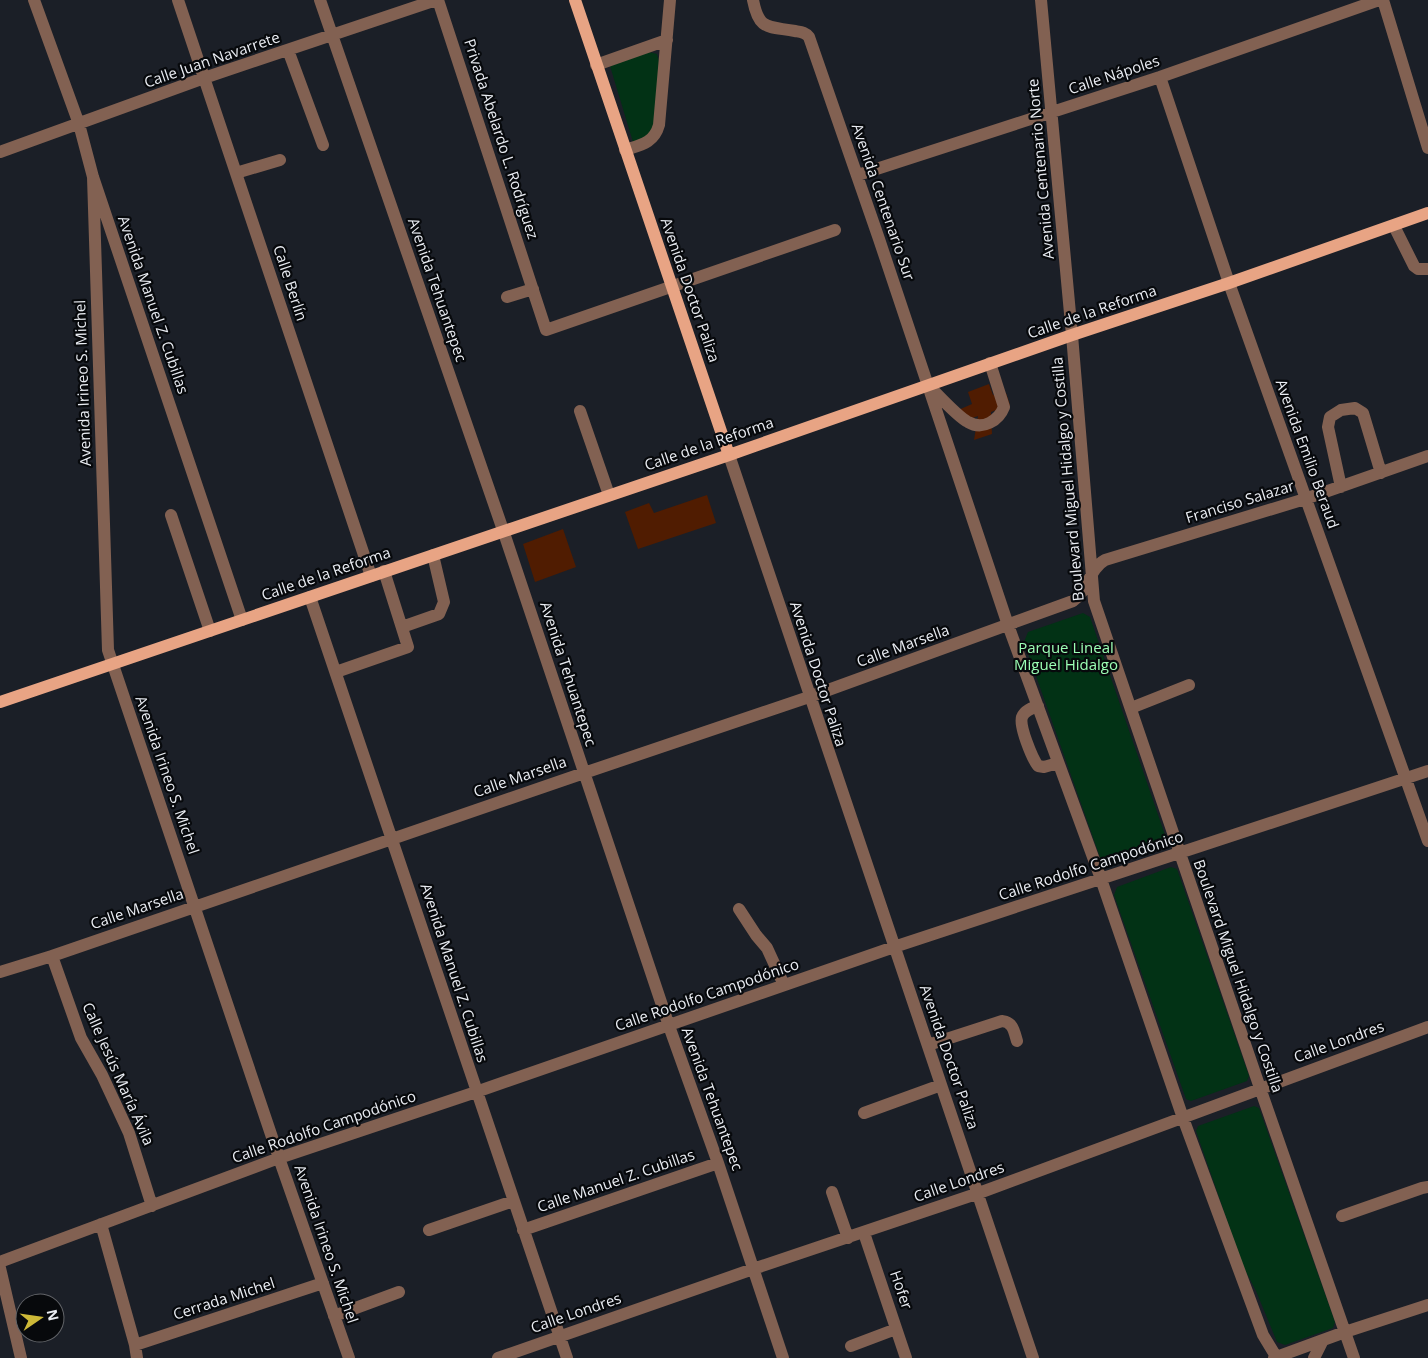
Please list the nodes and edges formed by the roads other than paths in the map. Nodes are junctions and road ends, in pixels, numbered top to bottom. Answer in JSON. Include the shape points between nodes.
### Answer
{"nodes":[{"id":1,"x":34,"y":0,"type":"edge"},
{"id":2,"x":178,"y":0,"type":"edge"},
{"id":3,"x":320,"y":0,"type":"edge"},
{"id":4,"x":437,"y":0,"type":"edge"},
{"id":5,"x":575,"y":0,"type":"edge"},
{"id":6,"x":670,"y":0,"type":"edge"},
{"id":7,"x":753,"y":0,"type":"edge"},
{"id":8,"x":1041,"y":0,"type":"edge"},
{"id":9,"x":1379,"y":0,"type":"edge"},
{"id":10,"x":1384,"y":0,"type":"edge"},
{"id":11,"x":332,"y":36,"type":"junction"},
{"id":12,"x":667,"y":40,"type":"junction"},
{"id":13,"x":288,"y":50,"type":"junction"},
{"id":14,"x":596,"y":65,"type":"junction"},
{"id":15,"x":1160,"y":77,"type":"junction"},
{"id":16,"x":204,"y":78,"type":"junction"},
{"id":17,"x":1052,"y":112,"type":"junction"},
{"id":18,"x":79,"y":124,"type":"junction"},
{"id":19,"x":323,"y":145,"type":"dead end"},
{"id":20,"x":1428,"y":148,"type":"edge"},
{"id":21,"x":625,"y":150,"type":"junction"},
{"id":22,"x":0,"y":152,"type":"edge"},
{"id":23,"x":280,"y":160,"type":"dead end"},
{"id":24,"x":236,"y":173,"type":"junction"},
{"id":25,"x":858,"y":175,"type":"junction"},
{"id":26,"x":94,"y":178,"type":"junction"},
{"id":27,"x":1428,"y":213,"type":"edge"},
{"id":28,"x":1394,"y":226,"type":"junction"},
{"id":29,"x":834,"y":230,"type":"dead end"},
{"id":30,"x":1428,"y":269,"type":"edge"},
{"id":31,"x":1229,"y":283,"type":"junction"},
{"id":32,"x":671,"y":285,"type":"junction"},
{"id":33,"x":533,"y":289,"type":"junction"},
{"id":34,"x":507,"y":297,"type":"dead end"},
{"id":35,"x":1072,"y":335,"type":"junction"},
{"id":36,"x":990,"y":364,"type":"junction"},
{"id":37,"x":928,"y":386,"type":"junction"},
{"id":38,"x":580,"y":410,"type":"dead end"},
{"id":39,"x":729,"y":455,"type":"junction"},
{"id":40,"x":1428,"y":456,"type":"edge"},
{"id":41,"x":1381,"y":473,"type":"junction"},
{"id":42,"x":1341,"y":487,"type":"junction"},
{"id":43,"x":608,"y":495,"type":"junction"},
{"id":44,"x":1305,"y":500,"type":"junction"},
{"id":45,"x":171,"y":515,"type":"dead end"},
{"id":46,"x":503,"y":530,"type":"junction"},
{"id":47,"x":433,"y":555,"type":"junction"},
{"id":48,"x":384,"y":572,"type":"junction"},
{"id":49,"x":1092,"y":573,"type":"junction"},
{"id":50,"x":371,"y":576,"type":"junction"},
{"id":51,"x":310,"y":597,"type":"junction"},
{"id":52,"x":242,"y":620,"type":"junction"},
{"id":53,"x":1008,"y":625,"type":"junction"},
{"id":54,"x":402,"y":627,"type":"junction"},
{"id":55,"x":210,"y":631,"type":"junction"},
{"id":56,"x":112,"y":664,"type":"junction"},
{"id":57,"x":336,"y":672,"type":"junction"},
{"id":58,"x":1189,"y":685,"type":"dead end"},
{"id":59,"x":809,"y":697,"type":"junction"},
{"id":60,"x":0,"y":702,"type":"edge"},
{"id":61,"x":1038,"y":706,"type":"junction"},
{"id":62,"x":1131,"y":708,"type":"junction"},
{"id":63,"x":1058,"y":763,"type":"junction"},
{"id":64,"x":1428,"y":770,"type":"edge"},
{"id":65,"x":584,"y":773,"type":"junction"},
{"id":66,"x":1407,"y":778,"type":"junction"},
{"id":67,"x":393,"y":838,"type":"junction"},
{"id":68,"x":1428,"y":841,"type":"edge"},
{"id":69,"x":1179,"y":854,"type":"junction"},
{"id":70,"x":1101,"y":879,"type":"junction"},
{"id":71,"x":195,"y":906,"type":"junction"},
{"id":72,"x":739,"y":909,"type":"dead end"},
{"id":73,"x":894,"y":947,"type":"junction"},
{"id":74,"x":52,"y":956,"type":"junction"},
{"id":75,"x":0,"y":972,"type":"edge"},
{"id":76,"x":784,"y":985,"type":"junction"},
{"id":77,"x":669,"y":1026,"type":"junction"},
{"id":78,"x":1428,"y":1027,"type":"edge"},
{"id":79,"x":1017,"y":1041,"type":"dead end"},
{"id":80,"x":928,"y":1045,"type":"junction"},
{"id":81,"x":941,"y":1085,"type":"junction"},
{"id":82,"x":1260,"y":1088,"type":"junction"},
{"id":83,"x":476,"y":1092,"type":"junction"},
{"id":84,"x":864,"y":1113,"type":"dead end"},
{"id":85,"x":1183,"y":1118,"type":"junction"},
{"id":86,"x":278,"y":1158,"type":"junction"},
{"id":87,"x":718,"y":1164,"type":"junction"},
{"id":88,"x":1428,"y":1187,"type":"edge"},
{"id":89,"x":832,"y":1192,"type":"dead end"},
{"id":90,"x":978,"y":1193,"type":"junction"},
{"id":91,"x":514,"y":1201,"type":"junction"},
{"id":92,"x":152,"y":1206,"type":"junction"},
{"id":93,"x":1342,"y":1216,"type":"dead end"},
{"id":94,"x":101,"y":1224,"type":"junction"},
{"id":95,"x":429,"y":1230,"type":"dead end"},
{"id":96,"x":523,"y":1230,"type":"junction"},
{"id":97,"x":864,"y":1233,"type":"junction"},
{"id":98,"x":848,"y":1238,"type":"junction"},
{"id":99,"x":0,"y":1262,"type":"edge"},
{"id":100,"x":0,"y":1268,"type":"edge"},
{"id":101,"x":753,"y":1269,"type":"junction"},
{"id":102,"x":323,"y":1283,"type":"junction"},
{"id":103,"x":399,"y":1292,"type":"dead end"},
{"id":104,"x":1428,"y":1305,"type":"edge"},
{"id":105,"x":334,"y":1316,"type":"junction"},
{"id":106,"x":896,"y":1328,"type":"junction"},
{"id":107,"x":1345,"y":1332,"type":"junction"},
{"id":108,"x":560,"y":1336,"type":"junction"},
{"id":109,"x":1323,"y":1340,"type":"junction"},
{"id":110,"x":136,"y":1345,"type":"junction"},
{"id":111,"x":851,"y":1346,"type":"dead end"},
{"id":112,"x":21,"y":1358,"type":"edge"},
{"id":113,"x":137,"y":1358,"type":"edge"},
{"id":114,"x":349,"y":1358,"type":"edge"},
{"id":115,"x":498,"y":1358,"type":"edge"},
{"id":116,"x":567,"y":1358,"type":"edge"},
{"id":117,"x":783,"y":1358,"type":"edge"},
{"id":118,"x":906,"y":1358,"type":"edge"},
{"id":119,"x":1033,"y":1358,"type":"edge"},
{"id":120,"x":1276,"y":1358,"type":"edge"},
{"id":121,"x":1314,"y":1358,"type":"edge"},
{"id":122,"x":1354,"y":1358,"type":"edge"}],
"edges":[{"from":1,"to":18,"type":"street","name":"Avenida Manuel Z. Cubillas"},
{"from":2,"to":16,"type":"street","name":"Calle Berlín"},
{"from":3,"to":11,"type":"street","name":"Avenida Tehuantepec"},
{"from":4,"to":11,"type":"street","name":"Calle Juan Navarrete"},
{"from":4,"to":33,"type":"street","name":"Privada Abelardo L. Rodríguez"},
{"from":5,"to":14,"type":"main road","name":"Avenida Doctor Paliza"},
{"from":6,"to":12,"type":"street"},
{"from":7,"to":25,"type":"street","name":"Avenida Centenario Sur","via":[[761,22],[803,32],[809,37]]},
{"from":8,"to":17,"type":"street","name":"Avenida Centenario Norte"},
{"from":9,"to":15,"type":"street","name":"Calle Nápoles"},
{"from":10,"to":20,"type":"street"},
{"from":11,"to":13,"type":"street","name":"Calle Juan Navarrete"},
{"from":11,"to":46,"type":"street","name":"Avenida Tehuantepec"},
{"from":12,"to":14,"type":"street"},
{"from":12,"to":21,"type":"street","via":[[657,133],[647,143]]},
{"from":13,"to":16,"type":"street","name":"Calle Juan Navarrete"},
{"from":13,"to":19,"type":"street"},
{"from":14,"to":21,"type":"main road","name":"Avenida Doctor Paliza"},
{"from":15,"to":17,"type":"street","name":"Calle Nápoles"},
{"from":15,"to":31,"type":"street","name":"Avenida Emilio Beraud"},
{"from":16,"to":18,"type":"street","name":"Calle Juan Navarrete"},
{"from":16,"to":24,"type":"street","name":"Calle Berlín"},
{"from":17,"to":25,"type":"street","name":"Calle Nápoles"},
{"from":17,"to":35,"type":"street","name":"Avenida Centenario Norte"},
{"from":18,"to":22,"type":"street","name":"Calle Juan Navarrete"},
{"from":18,"to":26,"type":"street","name":"Avenida Manuel Z. Cubillas"},
{"from":21,"to":32,"type":"main road","name":"Avenida Doctor Paliza"},
{"from":23,"to":24,"type":"street"},
{"from":24,"to":50,"type":"street","name":"Calle Berlín"},
{"from":25,"to":37,"type":"street","name":"Avenida Centenario Sur"},
{"from":26,"to":52,"type":"street","name":"Avenida Manuel Z. Cubillas"},
{"from":26,"to":56,"type":"street","name":"Avenida Irineo S. Michel","via":[[107,635]]},
{"from":27,"to":28,"type":"main road","name":"Calle de la Reforma"},
{"from":28,"to":30,"type":"street","via":[[1414,266]]},
{"from":28,"to":31,"type":"main road","name":"Calle de la Reforma"},
{"from":29,"to":32,"type":"street"},
{"from":31,"to":35,"type":"main road","name":"Calle de la Reforma"},
{"from":31,"to":44,"type":"street","name":"Avenida Emilio Beraud"},
{"from":32,"to":33,"type":"street","name":"Privada Abelardo L. Rodríguez","via":[[546,330]]},
{"from":32,"to":39,"type":"main road","name":"Avenida Doctor Paliza"},
{"from":33,"to":34,"type":"street"},
{"from":35,"to":36,"type":"main road","name":"Calle de la Reforma"},
{"from":35,"to":49,"type":"street","name":"Boulevard Miguel Hidalgo y Costilla"},
{"from":36,"to":37,"type":"main road","name":"Calle de la Reforma"},
{"from":36,"to":37,"type":"street","via":[[1004,407],[1000,417],[990,423],[978,425],[969,422]]},
{"from":37,"to":39,"type":"main road","name":"Calle de la Reforma"},
{"from":37,"to":53,"type":"street"},
{"from":38,"to":43,"type":"street"},
{"from":39,"to":43,"type":"main road","name":"Calle de la Reforma"},
{"from":39,"to":59,"type":"street","name":"Avenida Doctor Paliza"},
{"from":40,"to":41,"type":"street","name":"Franciso Salazar"},
{"from":41,"to":42,"type":"street","name":"Franciso Salazar"},
{"from":41,"to":42,"type":"street","via":[[1363,413],[1355,408],[1341,410],[1330,416],[1328,427]]},
{"from":42,"to":44,"type":"street","name":"Franciso Salazar"},
{"from":43,"to":46,"type":"main road","name":"Calle de la Reforma"},
{"from":44,"to":49,"type":"street","name":"Franciso Salazar","via":[[1105,560]]},
{"from":44,"to":66,"type":"street","name":"Avenida Emilio Beraud"},
{"from":45,"to":55,"type":"street"},
{"from":46,"to":47,"type":"main road","name":"Calle de la Reforma"},
{"from":46,"to":65,"type":"street","name":"Avenida Tehuantepec"},
{"from":47,"to":48,"type":"main road","name":"Calle de la Reforma"},
{"from":47,"to":54,"type":"street","via":[[444,602],[439,614]]},
{"from":48,"to":50,"type":"main road","name":"Calle de la Reforma"},
{"from":48,"to":54,"type":"street"},
{"from":49,"to":53,"type":"street","name":"Calle Marsella","via":[[1081,596],[1073,601]]},
{"from":49,"to":62,"type":"street","name":"Boulevard Miguel Hidalgo y Costilla","via":[[1094,602]]},
{"from":50,"to":51,"type":"main road","name":"Calle de la Reforma"},
{"from":51,"to":52,"type":"main road","name":"Calle de la Reforma"},
{"from":51,"to":57,"type":"street","name":"Avenida Manuel Z. Cubillas"},
{"from":52,"to":55,"type":"main road","name":"Calle de la Reforma"},
{"from":53,"to":59,"type":"street","name":"Calle Marsella"},
{"from":53,"to":61,"type":"street"},
{"from":54,"to":57,"type":"street","via":[[408,647]]},
{"from":55,"to":56,"type":"main road","name":"Calle de la Reforma"},
{"from":56,"to":60,"type":"main road","name":"Calle de la Reforma"},
{"from":56,"to":71,"type":"street","name":"Avenida Irineo S. Michel"},
{"from":57,"to":67,"type":"street","name":"Avenida Manuel Z. Cubillas"},
{"from":58,"to":62,"type":"street"},
{"from":59,"to":65,"type":"street","name":"Calle Marsella"},
{"from":59,"to":73,"type":"street","name":"Avenida Doctor Paliza"},
{"from":61,"to":63,"type":"street"},
{"from":61,"to":63,"type":"street","via":[[1027,710],[1022,717],[1022,726],[1038,766]]},
{"from":62,"to":69,"type":"street","name":"Boulevard Miguel Hidalgo y Costilla"},
{"from":63,"to":70,"type":"street"},
{"from":64,"to":66,"type":"street","name":"Calle Rodolfo Campodónico"},
{"from":65,"to":67,"type":"street","name":"Calle Marsella"},
{"from":65,"to":77,"type":"street","name":"Avenida Tehuantepec"},
{"from":66,"to":68,"type":"street","name":"Avenida Emilio Beraud"},
{"from":66,"to":69,"type":"street","name":"Calle Rodolfo Campodónico"},
{"from":67,"to":71,"type":"street","name":"Calle Marsella"},
{"from":67,"to":83,"type":"street","name":"Avenida Manuel Z. Cubillas"},
{"from":69,"to":70,"type":"street","name":"Calle Rodolfo Campodónico"},
{"from":69,"to":82,"type":"street","name":"Boulevard Miguel Hidalgo y Costilla"},
{"from":70,"to":73,"type":"street","name":"Calle Rodolfo Campodónico"},
{"from":70,"to":85,"type":"street"},
{"from":71,"to":74,"type":"street","name":"Calle Marsella"},
{"from":71,"to":86,"type":"street","name":"Avenida Irineo S. Michel"},
{"from":72,"to":76,"type":"street","via":[[767,948]]},
{"from":73,"to":76,"type":"street","name":"Calle Rodolfo Campodónico"},
{"from":73,"to":80,"type":"street","name":"Avenida Doctor Paliza"},
{"from":74,"to":75,"type":"street","name":"Calle Marsella"},
{"from":74,"to":92,"type":"street","name":"Calle Jesús María Ávila","via":[[82,1038],[129,1133]]},
{"from":76,"to":77,"type":"street","name":"Calle Rodolfo Campodónico"},
{"from":77,"to":83,"type":"street","name":"Calle Rodolfo Campodónico"},
{"from":77,"to":87,"type":"street","name":"Avenida Tehuantepec"},
{"from":78,"to":82,"type":"street","name":"Calle Londres"},
{"from":79,"to":80,"type":"street","via":[[1012,1025],[1002,1021]]},
{"from":80,"to":81,"type":"street","name":"Avenida Doctor Paliza"},
{"from":81,"to":84,"type":"street"},
{"from":81,"to":90,"type":"street","name":"Avenida Doctor Paliza"},
{"from":82,"to":85,"type":"street","name":"Calle Londres"},
{"from":82,"to":107,"type":"street","name":"Boulevard Miguel Hidalgo y Costilla"},
{"from":83,"to":86,"type":"street","name":"Calle Rodolfo Campodónico"},
{"from":83,"to":91,"type":"street","name":"Avenida Manuel Z. Cubillas"},
{"from":85,"to":90,"type":"street","name":"Calle Londres"},
{"from":85,"to":120,"type":"street","via":[[1264,1335]]},
{"from":86,"to":92,"type":"street","name":"Calle Rodolfo Campodónico"},
{"from":86,"to":102,"type":"street","name":"Avenida Irineo S. Michel"},
{"from":87,"to":96,"type":"street","name":"Calle Manuel Z. Cubillas"},
{"from":87,"to":101,"type":"street","name":"Avenida Tehuantepec"},
{"from":88,"to":93,"type":"street"},
{"from":89,"to":98,"type":"street"},
{"from":90,"to":97,"type":"street","name":"Calle Londres"},
{"from":90,"to":119,"type":"street","name":"Avenida Doctor Paliza"},
{"from":91,"to":95,"type":"street"},
{"from":91,"to":96,"type":"street","name":"Avenida Manuel Z. Cubillas"},
{"from":92,"to":94,"type":"street","name":"Calle Rodolfo Campodónico"},
{"from":94,"to":99,"type":"street","name":"Calle Rodolfo Campodónico"},
{"from":94,"to":110,"type":"street"},
{"from":96,"to":108,"type":"street","name":"Avenida Manuel Z. Cubillas"},
{"from":97,"to":98,"type":"street","name":"Calle Londres"},
{"from":97,"to":106,"type":"street","name":"Hofer"},
{"from":98,"to":101,"type":"street","name":"Calle Londres"},
{"from":100,"to":112,"type":"street"},
{"from":101,"to":108,"type":"street","name":"Calle Londres"},
{"from":101,"to":117,"type":"street","name":"Avenida Tehuantepec"},
{"from":102,"to":105,"type":"street","name":"Avenida Irineo S. Michel"},
{"from":102,"to":110,"type":"street","name":"Cerrada Michel"},
{"from":103,"to":105,"type":"street"},
{"from":104,"to":107,"type":"street"},
{"from":105,"to":114,"type":"street","name":"Avenida Irineo S. Michel"},
{"from":106,"to":111,"type":"street"},
{"from":106,"to":118,"type":"street","name":"Hofer"},
{"from":107,"to":109,"type":"street"},
{"from":107,"to":122,"type":"street","name":"Boulevard Miguel Hidalgo y Costilla"},
{"from":108,"to":115,"type":"street","name":"Calle Londres"},
{"from":108,"to":116,"type":"street","name":"Avenida Manuel Z. Cubillas"},
{"from":109,"to":120,"type":"street"},
{"from":109,"to":121,"type":"street"},
{"from":110,"to":113,"type":"street"}]}
